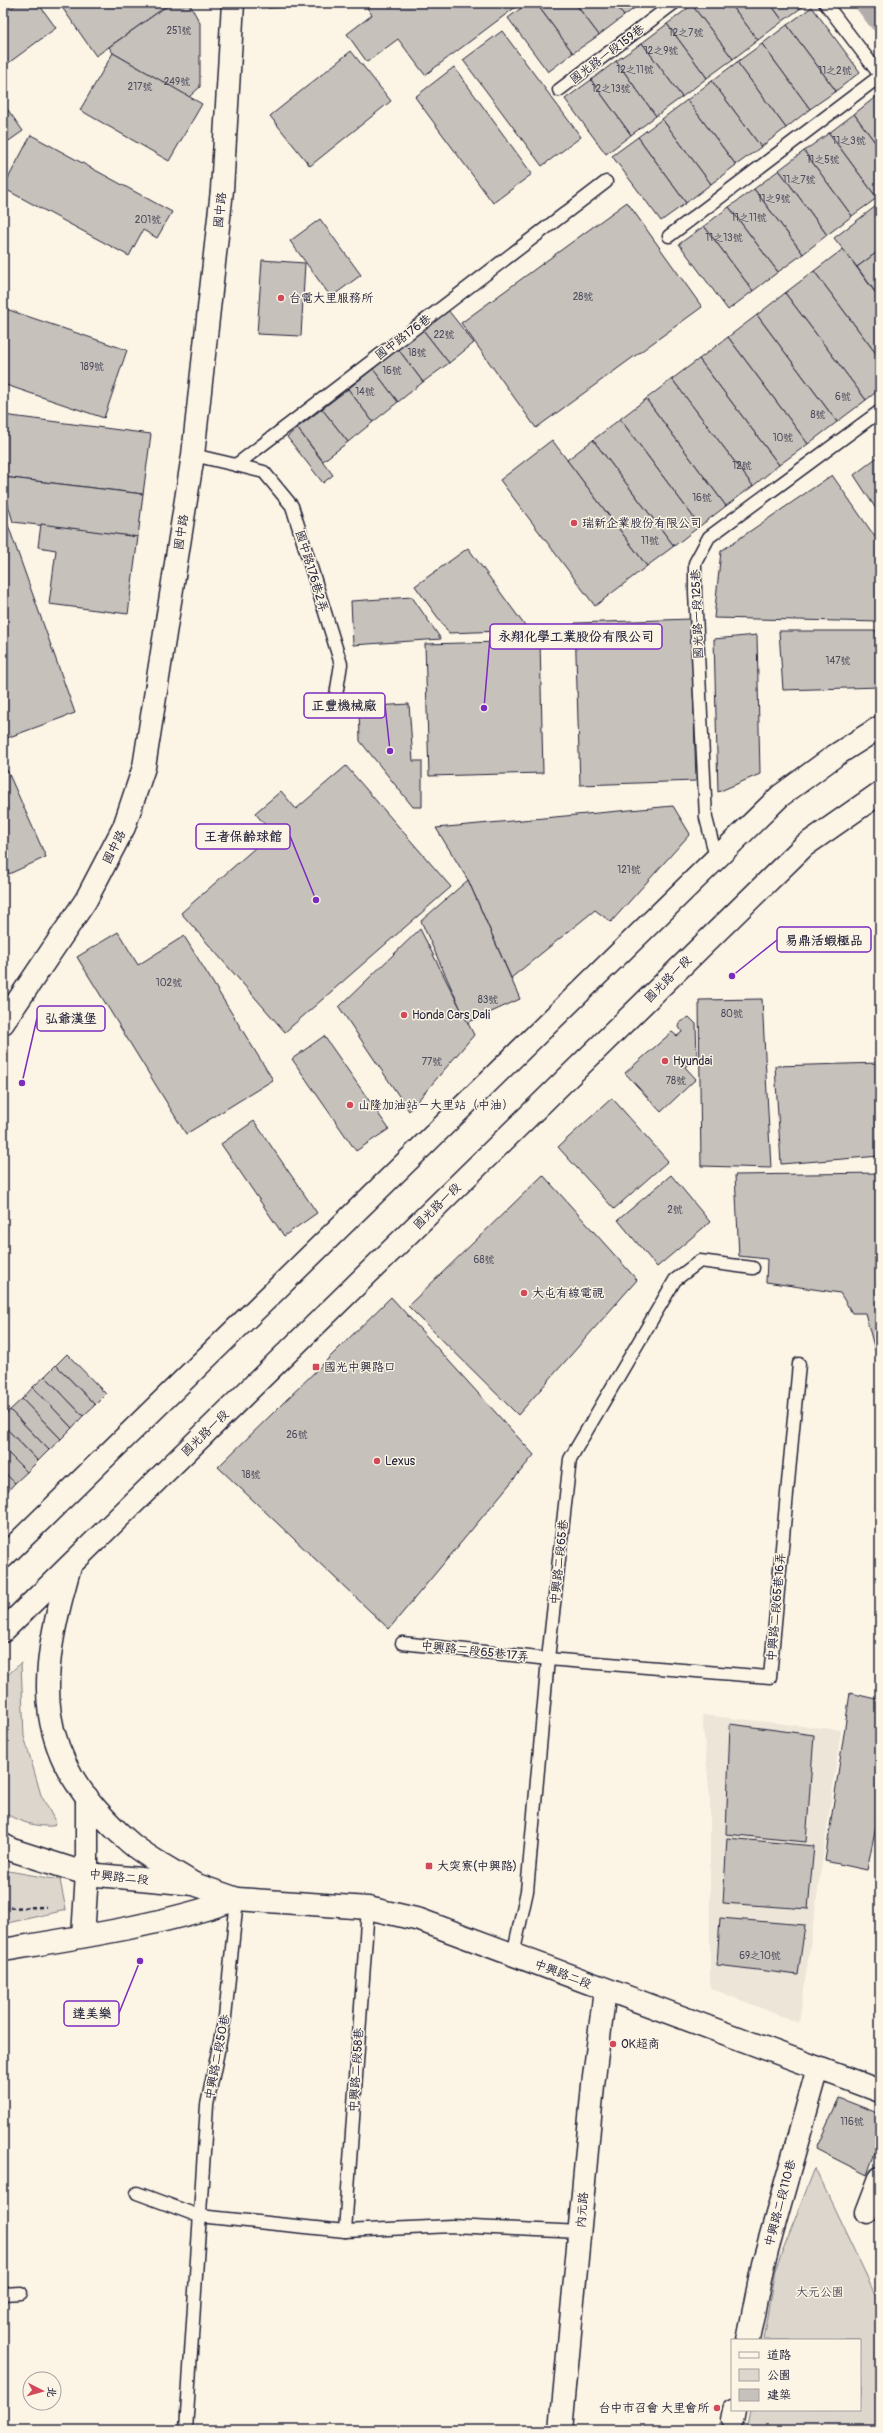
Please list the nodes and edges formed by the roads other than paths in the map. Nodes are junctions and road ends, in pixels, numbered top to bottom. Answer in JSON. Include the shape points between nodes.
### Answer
{"nodes":[{"id":1,"x":233,"y":3,"type":"edge"},
{"id":2,"x":674,"y":3,"type":"edge"},
{"id":3,"x":825,"y":3,"type":"edge"},
{"id":4,"x":880,"y":75,"type":"edge"},
{"id":5,"x":559,"y":90,"type":"dead end"},
{"id":6,"x":606,"y":182,"type":"dead end"},
{"id":7,"x":670,"y":236,"type":"dead end"},
{"id":8,"x":880,"y":411,"type":"edge"},
{"id":9,"x":193,"y":455,"type":"junction"},
{"id":10,"x":236,"y":465,"type":"junction"},
{"id":11,"x":334,"y":708,"type":"dead end"},
{"id":12,"x":880,"y":727,"type":"edge"},
{"id":13,"x":880,"y":793,"type":"edge"},
{"id":14,"x":716,"y":857,"type":"junction"},
{"id":15,"x":3,"y":1023,"type":"edge"},
{"id":16,"x":753,"y":1268,"type":"dead end"},
{"id":17,"x":799,"y":1364,"type":"dead end"},
{"id":18,"x":3,"y":1557,"type":"edge"},
{"id":19,"x":70,"y":1565,"type":"junction"},
{"id":20,"x":3,"y":1631,"type":"edge"},
{"id":21,"x":402,"y":1642,"type":"dead end"},
{"id":22,"x":548,"y":1659,"type":"junction"},
{"id":23,"x":87,"y":1797,"type":"junction"},
{"id":24,"x":3,"y":1845,"type":"edge"},
{"id":25,"x":87,"y":1874,"type":"junction"},
{"id":26,"x":194,"y":1884,"type":"junction"},
{"id":27,"x":237,"y":1899,"type":"junction"},
{"id":28,"x":368,"y":1908,"type":"junction"},
{"id":29,"x":83,"y":1936,"type":"junction"},
{"id":30,"x":3,"y":1950,"type":"edge"},
{"id":31,"x":513,"y":1956,"type":"junction"},
{"id":32,"x":605,"y":1990,"type":"junction"},
{"id":33,"x":818,"y":2068,"type":"junction"},
{"id":34,"x":880,"y":2091,"type":"edge"},
{"id":35,"x":880,"y":2178,"type":"edge"},
{"id":36,"x":137,"y":2193,"type":"dead end"},
{"id":37,"x":867,"y":2212,"type":"dead end"},
{"id":38,"x":199,"y":2216,"type":"junction"},
{"id":39,"x":345,"y":2231,"type":"junction"},
{"id":40,"x":580,"y":2232,"type":"junction"},
{"id":41,"x":21,"y":2293,"type":"dead end"},
{"id":42,"x":3,"y":2294,"type":"edge"},
{"id":43,"x":748,"y":2339,"type":"edge"},
{"id":44,"x":186,"y":2430,"type":"edge"},
{"id":45,"x":561,"y":2430,"type":"edge"}],
"edges":[{"from":1,"to":9,"type":"street","name":"國中路","via":[[222,190]]},
{"from":2,"to":5,"type":"lane","name":"國光路一段159巷"},
{"from":3,"to":4,"type":"lane"},
{"from":4,"to":7,"type":"lane"},
{"from":6,"to":10,"type":"lane","name":"國中路176巷"},
{"from":8,"to":14,"type":"lane","name":"國光路一段125巷","via":[[709,537],[695,563],[694,592],[706,818]]},
{"from":9,"to":10,"type":"lane"},
{"from":9,"to":15,"type":"street","name":"國中路","via":[[144,767],[124,826],[86,900]]},
{"from":10,"to":11,"type":"lane","name":"國中路176巷2弄","via":[[264,472],[292,506],[341,664]]},
{"from":12,"to":14,"type":"street","via":[[780,796]]},
{"from":13,"to":19,"type":"street","name":"國光路一段","via":[[804,846]]},
{"from":14,"to":18,"type":"street"},
{"from":16,"to":22,"type":"lane","name":"中興路二段65巷","via":[[700,1261],[675,1280],[570,1459]]},
{"from":17,"to":22,"type":"lane","name":"中興路二段65巷16弄","via":[[770,1677]]},
{"from":19,"to":20,"type":"street","name":"國光路一段"},
{"from":19,"to":23,"type":"street","via":[[58,1608],[47,1673],[48,1705],[53,1734],[68,1771]]},
{"from":21,"to":22,"type":"lane","name":"中興路二段65巷17弄"},
{"from":22,"to":31,"type":"lane","name":"中興路二段65巷","via":[[527,1891]]},
{"from":23,"to":25,"type":"street"},
{"from":23,"to":26,"type":"street","via":[[95,1809],[129,1842]]},
{"from":24,"to":25,"type":"street","name":"中興路二段"},
{"from":25,"to":26,"type":"street","name":"中興路二段"},
{"from":25,"to":29,"type":"street"},
{"from":26,"to":27,"type":"street","name":"中興路二段"},
{"from":27,"to":28,"type":"street","name":"中興路二段"},
{"from":27,"to":29,"type":"street","name":"中興路二段","via":[[207,1909]]},
{"from":27,"to":38,"type":"lane","name":"中興路二段50巷","via":[[225,2017],[207,2105]]},
{"from":28,"to":31,"type":"street","name":"中興路二段","via":[[420,1920]]},
{"from":28,"to":39,"type":"lane","name":"中興路二段58巷"},
{"from":29,"to":30,"type":"street","name":"中興路二段"},
{"from":31,"to":32,"type":"street","name":"中興路二段"},
{"from":32,"to":33,"type":"street","name":"中興路二段"},
{"from":32,"to":40,"type":"street","name":"內元路","via":[[593,2085]]},
{"from":33,"to":34,"type":"street","name":"中興路二段"},
{"from":33,"to":43,"type":"street","name":"中興路二段110巷","via":[[763,2264]]},
{"from":35,"to":37,"type":"street"},
{"from":36,"to":38,"type":"lane"},
{"from":38,"to":39,"type":"lane"},
{"from":38,"to":44,"type":"lane","name":"中興路二段50巷"},
{"from":39,"to":40,"type":"lane","via":[[452,2226]]},
{"from":40,"to":45,"type":"street","name":"內元路"},
{"from":41,"to":42,"type":"lane"}]}
